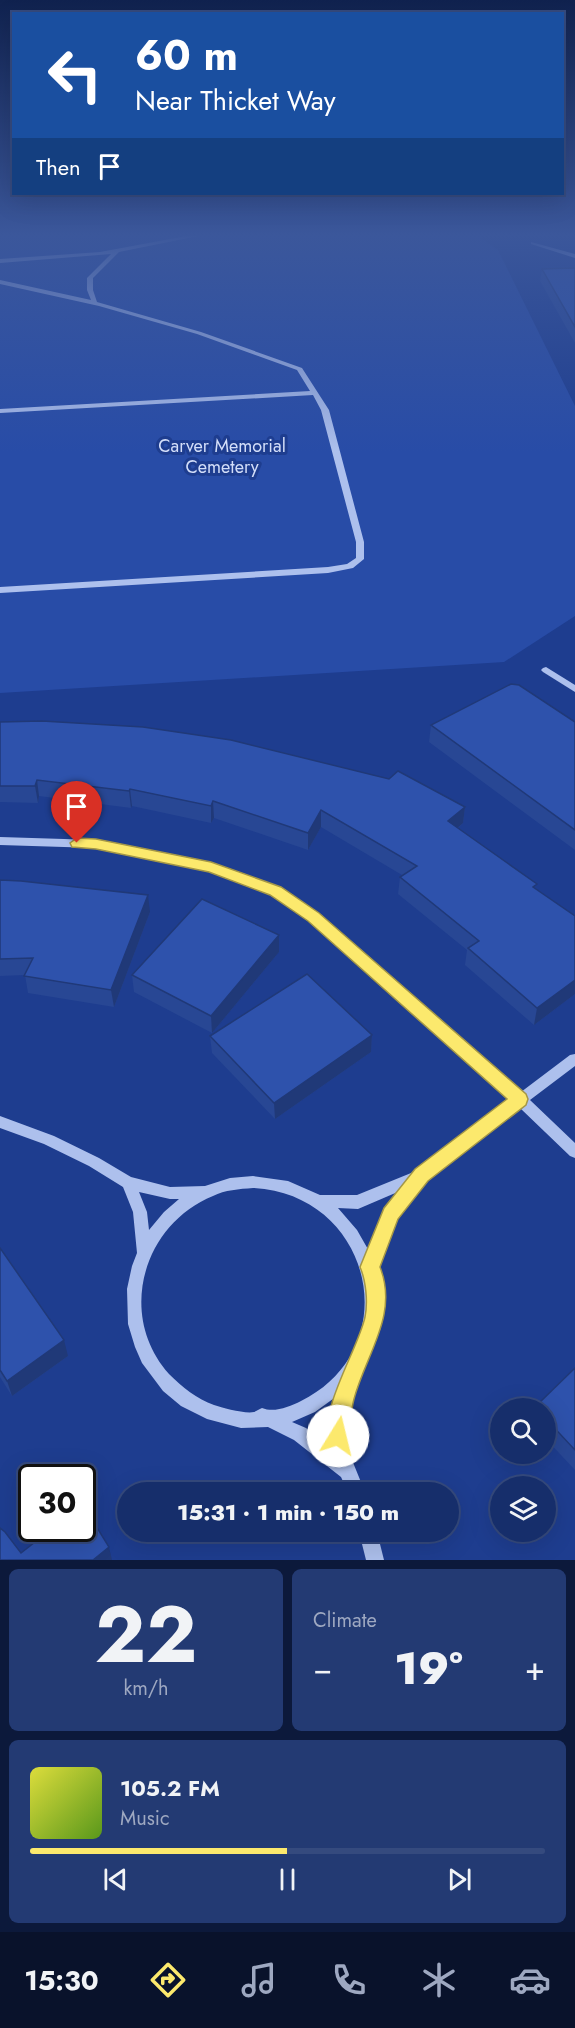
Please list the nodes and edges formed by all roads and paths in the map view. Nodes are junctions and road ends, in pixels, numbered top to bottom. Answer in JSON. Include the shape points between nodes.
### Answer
{"nodes":[{"id":1,"x":108,"y":307,"type":"edge"},
{"id":2,"x":315,"y":393,"type":"junction"},
{"id":3,"x":0,"y":411,"type":"edge"},
{"id":4,"x":0,"y":590,"type":"edge"},
{"id":5,"x":546,"y":670,"type":"dead end"},
{"id":6,"x":575,"y":689,"type":"edge"},
{"id":7,"x":0,"y":841,"type":"edge"},
{"id":8,"x":575,"y":1059,"type":"edge"},
{"id":9,"x":520,"y":1099,"type":"junction"},
{"id":10,"x":0,"y":1122,"type":"edge"},
{"id":11,"x":575,"y":1152,"type":"edge"},
{"id":12,"x":421,"y":1175,"type":"junction"},
{"id":13,"x":128,"y":1183,"type":"junction"},
{"id":14,"x":216,"y":1192,"type":"junction"},
{"id":15,"x":320,"y":1201,"type":"junction"},
{"id":16,"x":143,"y":1251,"type":"junction"},
{"id":17,"x":370,"y":1267,"type":"junction"},
{"id":18,"x":353,"y":1370,"type":"junction"},
{"id":19,"x":262,"y":1416,"type":"junction"},
{"id":20,"x":346,"y":1470,"type":"junction"},
{"id":21,"x":352,"y":1482,"type":"edge"},
{"id":22,"x":370,"y":1542,"type":"edge"},
{"id":23,"x":375,"y":1560,"type":"edge"}],
"edges":[{"from":1,"to":2,"type":"street","via":[[199,333],[300,369]]},
{"from":2,"to":3,"type":"street"},
{"from":2,"to":4,"type":"street","via":[[325,410],[360,542],[360,559],[350,566]]},
{"from":5,"to":6,"type":"street"},
{"from":7,"to":9,"type":"street","via":[[96,844],[211,867],[275,891],[314,917]]},
{"from":8,"to":9,"type":"street"},
{"from":9,"to":11,"type":"street"},
{"from":9,"to":12,"type":"street"},
{"from":10,"to":13,"type":"street","via":[[49,1140]]},
{"from":12,"to":15,"type":"street","via":[[358,1202]]},
{"from":12,"to":17,"type":"street","via":[[390,1214]]},
{"from":13,"to":14,"type":"street","via":[[170,1193]]},
{"from":13,"to":16,"type":"street","via":[[140,1212]]},
{"from":14,"to":15,"type":"street","via":[[240,1185],[287,1188]]},
{"from":14,"to":16,"type":"street","via":[[202,1195],[181,1208]]},
{"from":15,"to":17,"type":"street","via":[[348,1224],[360,1240]]},
{"from":16,"to":19,"type":"street","via":[[130,1299],[141,1351],[159,1379],[204,1411],[244,1420]]},
{"from":17,"to":18,"type":"street","via":[[375,1278],[375,1316]]},
{"from":18,"to":19,"type":"street","via":[[310,1407]]},
{"from":18,"to":20,"type":"street","via":[[343,1400],[338,1436]]},
{"from":19,"to":20,"type":"street","via":[[300,1434]]},
{"from":20,"to":21,"type":"street"},
{"from":22,"to":23,"type":"street"}]}
